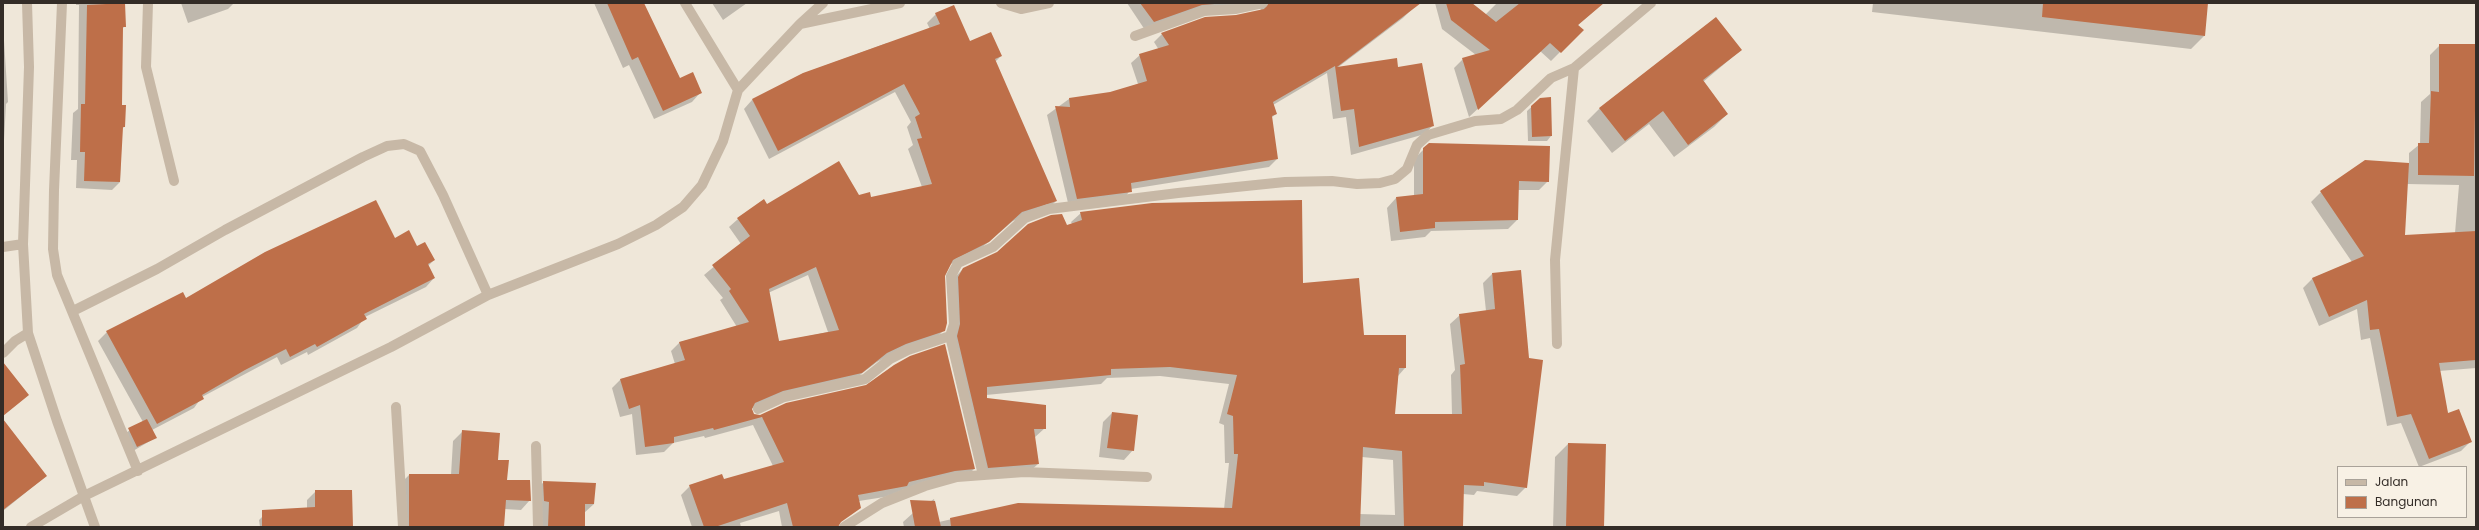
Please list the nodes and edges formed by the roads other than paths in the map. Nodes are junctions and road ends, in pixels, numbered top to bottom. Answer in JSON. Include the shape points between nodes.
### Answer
{"nodes":[{"id":1,"x":27,"y":3,"type":"edge"},
{"id":2,"x":62,"y":3,"type":"edge"},
{"id":3,"x":148,"y":3,"type":"edge"},
{"id":4,"x":685,"y":3,"type":"edge"},
{"id":5,"x":823,"y":3,"type":"edge"},
{"id":6,"x":900,"y":3,"type":"edge"},
{"id":7,"x":1001,"y":3,"type":"edge"},
{"id":8,"x":1049,"y":3,"type":"edge"},
{"id":9,"x":1263,"y":3,"type":"edge"},
{"id":10,"x":1651,"y":3,"type":"edge"},
{"id":11,"x":800,"y":24,"type":"junction"},
{"id":12,"x":1135,"y":36,"type":"dead end"},
{"id":13,"x":1574,"y":68,"type":"junction"},
{"id":14,"x":738,"y":90,"type":"junction"},
{"id":15,"x":174,"y":181,"type":"dead end"},
{"id":16,"x":23,"y":244,"type":"junction"},
{"id":17,"x":3,"y":247,"type":"edge"},
{"id":18,"x":488,"y":295,"type":"junction"},
{"id":19,"x":73,"y":312,"type":"junction"},
{"id":20,"x":28,"y":333,"type":"junction"},
{"id":21,"x":950,"y":336,"type":"junction"},
{"id":22,"x":1558,"y":344,"type":"dead end"},
{"id":23,"x":3,"y":353,"type":"edge"},
{"id":24,"x":396,"y":408,"type":"dead end"},
{"id":25,"x":758,"y":409,"type":"dead end"},
{"id":26,"x":536,"y":446,"type":"dead end"},
{"id":27,"x":138,"y":471,"type":"junction"},
{"id":28,"x":983,"y":475,"type":"junction"},
{"id":29,"x":1147,"y":477,"type":"dead end"},
{"id":30,"x":84,"y":496,"type":"junction"},
{"id":31,"x":31,"y":527,"type":"edge"},
{"id":32,"x":95,"y":527,"type":"edge"},
{"id":33,"x":403,"y":527,"type":"edge"},
{"id":34,"x":538,"y":527,"type":"edge"},
{"id":35,"x":844,"y":527,"type":"edge"}],
"edges":[{"from":1,"to":16,"type":"street","via":[[28,67]]},
{"from":2,"to":19,"type":"street","via":[[53,249],[57,275]]},
{"from":3,"to":15,"type":"street","via":[[146,67]]},
{"from":4,"to":14,"type":"street"},
{"from":5,"to":11,"type":"street"},
{"from":6,"to":11,"type":"street"},
{"from":7,"to":8,"type":"street","via":[[1021,9]]},
{"from":9,"to":12,"type":"street","via":[[1235,9],[1204,11]]},
{"from":10,"to":13,"type":"street"},
{"from":11,"to":14,"type":"street"},
{"from":13,"to":21,"type":"street","via":[[1550,78],[1517,110],[1501,118],[1475,122],[1428,135],[1417,145],[1407,169],[1395,179],[1357,184],[1285,182],[1049,209],[1025,218],[993,247],[958,263],[951,276],[954,324]]},
{"from":13,"to":22,"type":"street","via":[[1555,260]]},
{"from":14,"to":18,"type":"street","via":[[723,141],[702,186],[683,207],[656,225],[618,244]]},
{"from":16,"to":17,"type":"street"},
{"from":16,"to":20,"type":"street"},
{"from":18,"to":19,"type":"street","via":[[444,195],[420,151],[404,144],[387,146],[349,164]]},
{"from":18,"to":27,"type":"street","via":[[391,347]]},
{"from":19,"to":27,"type":"street"},
{"from":20,"to":23,"type":"street"},
{"from":20,"to":30,"type":"street"},
{"from":21,"to":25,"type":"street","via":[[890,359],[865,379],[784,397]]},
{"from":21,"to":28,"type":"street"},
{"from":24,"to":33,"type":"street"},
{"from":26,"to":34,"type":"street"},
{"from":27,"to":30,"type":"street"},
{"from":28,"to":29,"type":"street","via":[[1024,472]]},
{"from":28,"to":35,"type":"street","via":[[957,477],[925,486],[882,503]]},
{"from":30,"to":31,"type":"street"},
{"from":30,"to":32,"type":"street"}]}
